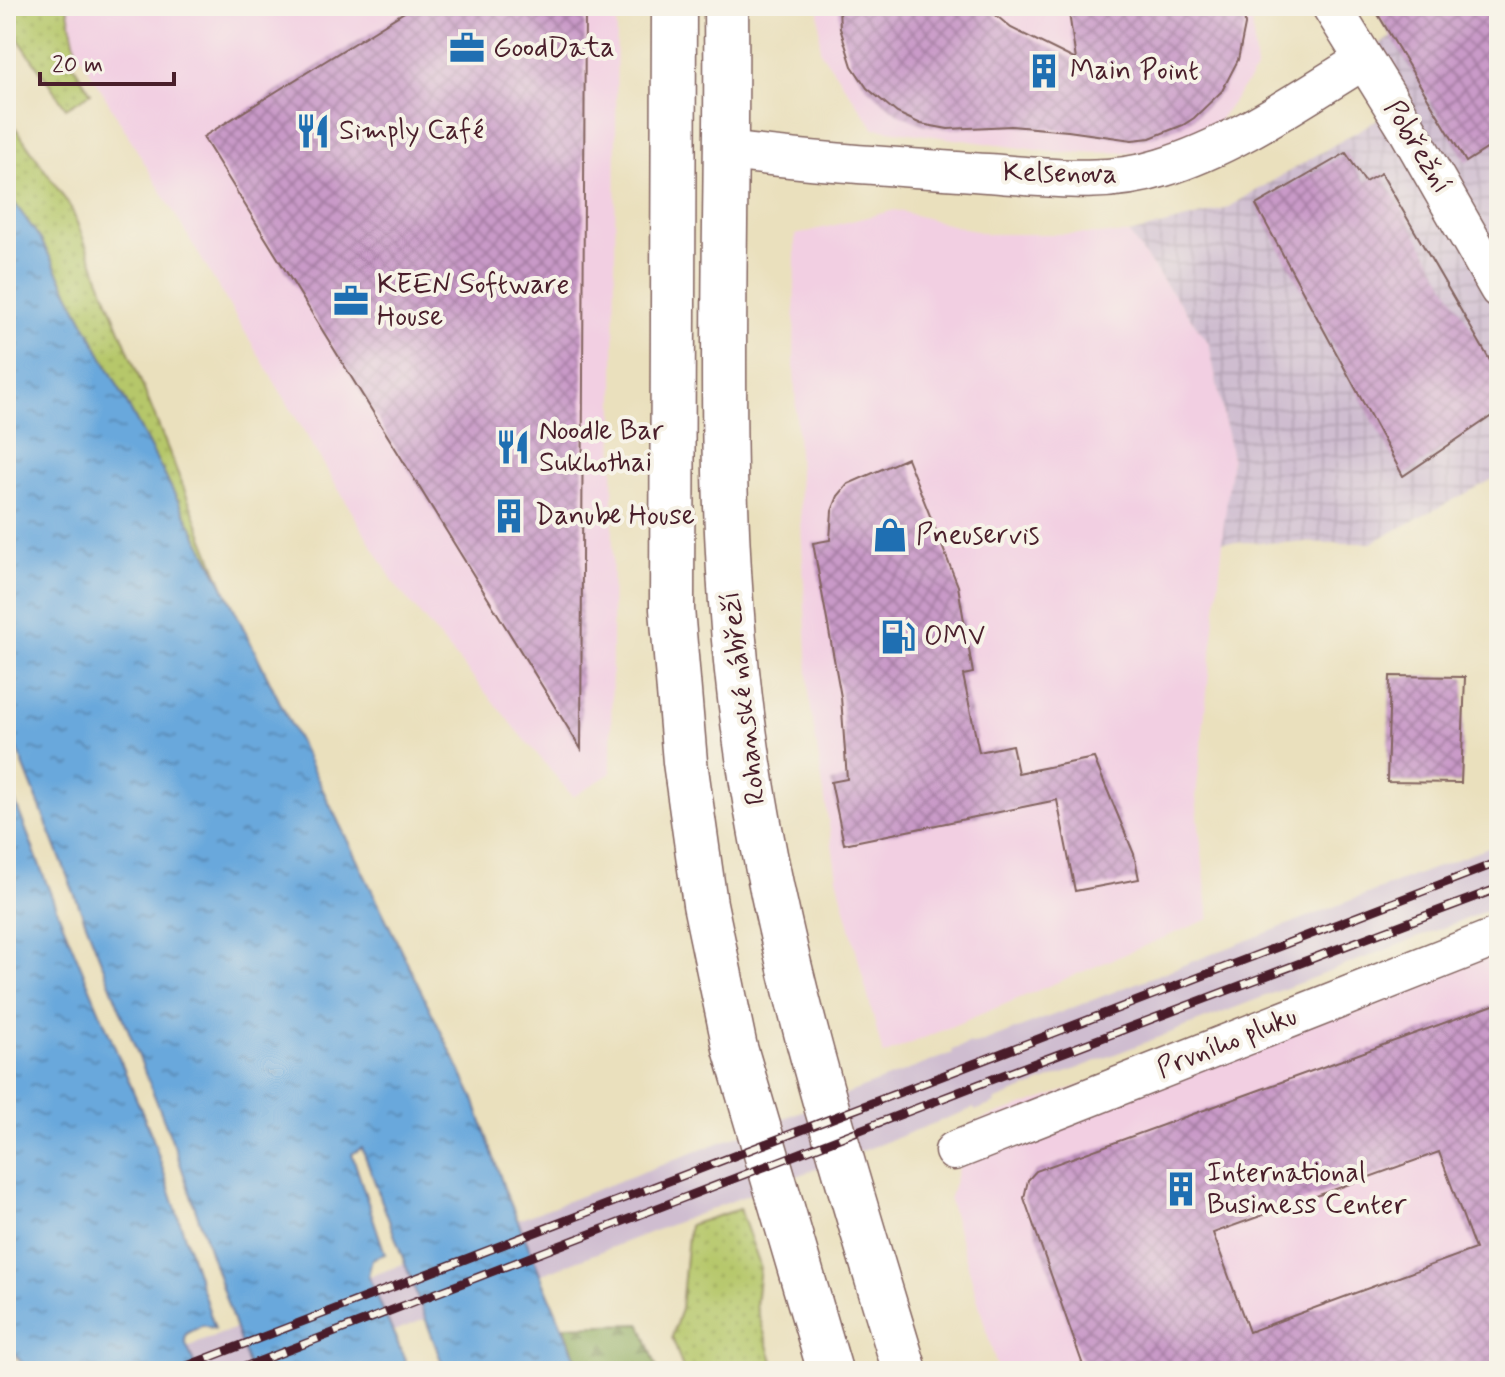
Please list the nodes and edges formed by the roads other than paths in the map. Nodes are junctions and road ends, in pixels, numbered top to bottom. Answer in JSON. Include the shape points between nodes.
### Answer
{"nodes":[{"id":1,"x":674,"y":6,"type":"edge"},
{"id":2,"x":726,"y":6,"type":"edge"},
{"id":3,"x":1331,"y":6,"type":"edge"},
{"id":4,"x":1364,"y":60,"type":"junction"},
{"id":5,"x":728,"y":151,"type":"junction"},
{"id":6,"x":1499,"y":289,"type":"edge"},
{"id":7,"x":1499,"y":936,"type":"edge"},
{"id":8,"x":954,"y":1151,"type":"dead end"},
{"id":9,"x":830,"y":1371,"type":"edge"},
{"id":10,"x":905,"y":1371,"type":"edge"}],
"edges":[{"from":1,"to":9,"type":"main road","via":[[672,609],[685,762],[705,904],[735,1048]]},
{"from":2,"to":5,"type":"main road","name":"Rohanské nábřeží"},
{"from":3,"to":4,"type":"street","name":"Pobřežní"},
{"from":4,"to":5,"type":"street","name":"Kelsenova","via":[[1205,150],[1124,177],[1030,177]]},
{"from":4,"to":6,"type":"street","name":"Pobřežní"},
{"from":5,"to":10,"type":"main road","name":"Rohanské nábřeží","via":[[730,591],[748,757],[807,1036]]},
{"from":7,"to":8,"type":"street","name":"Prvního pluku"}]}
